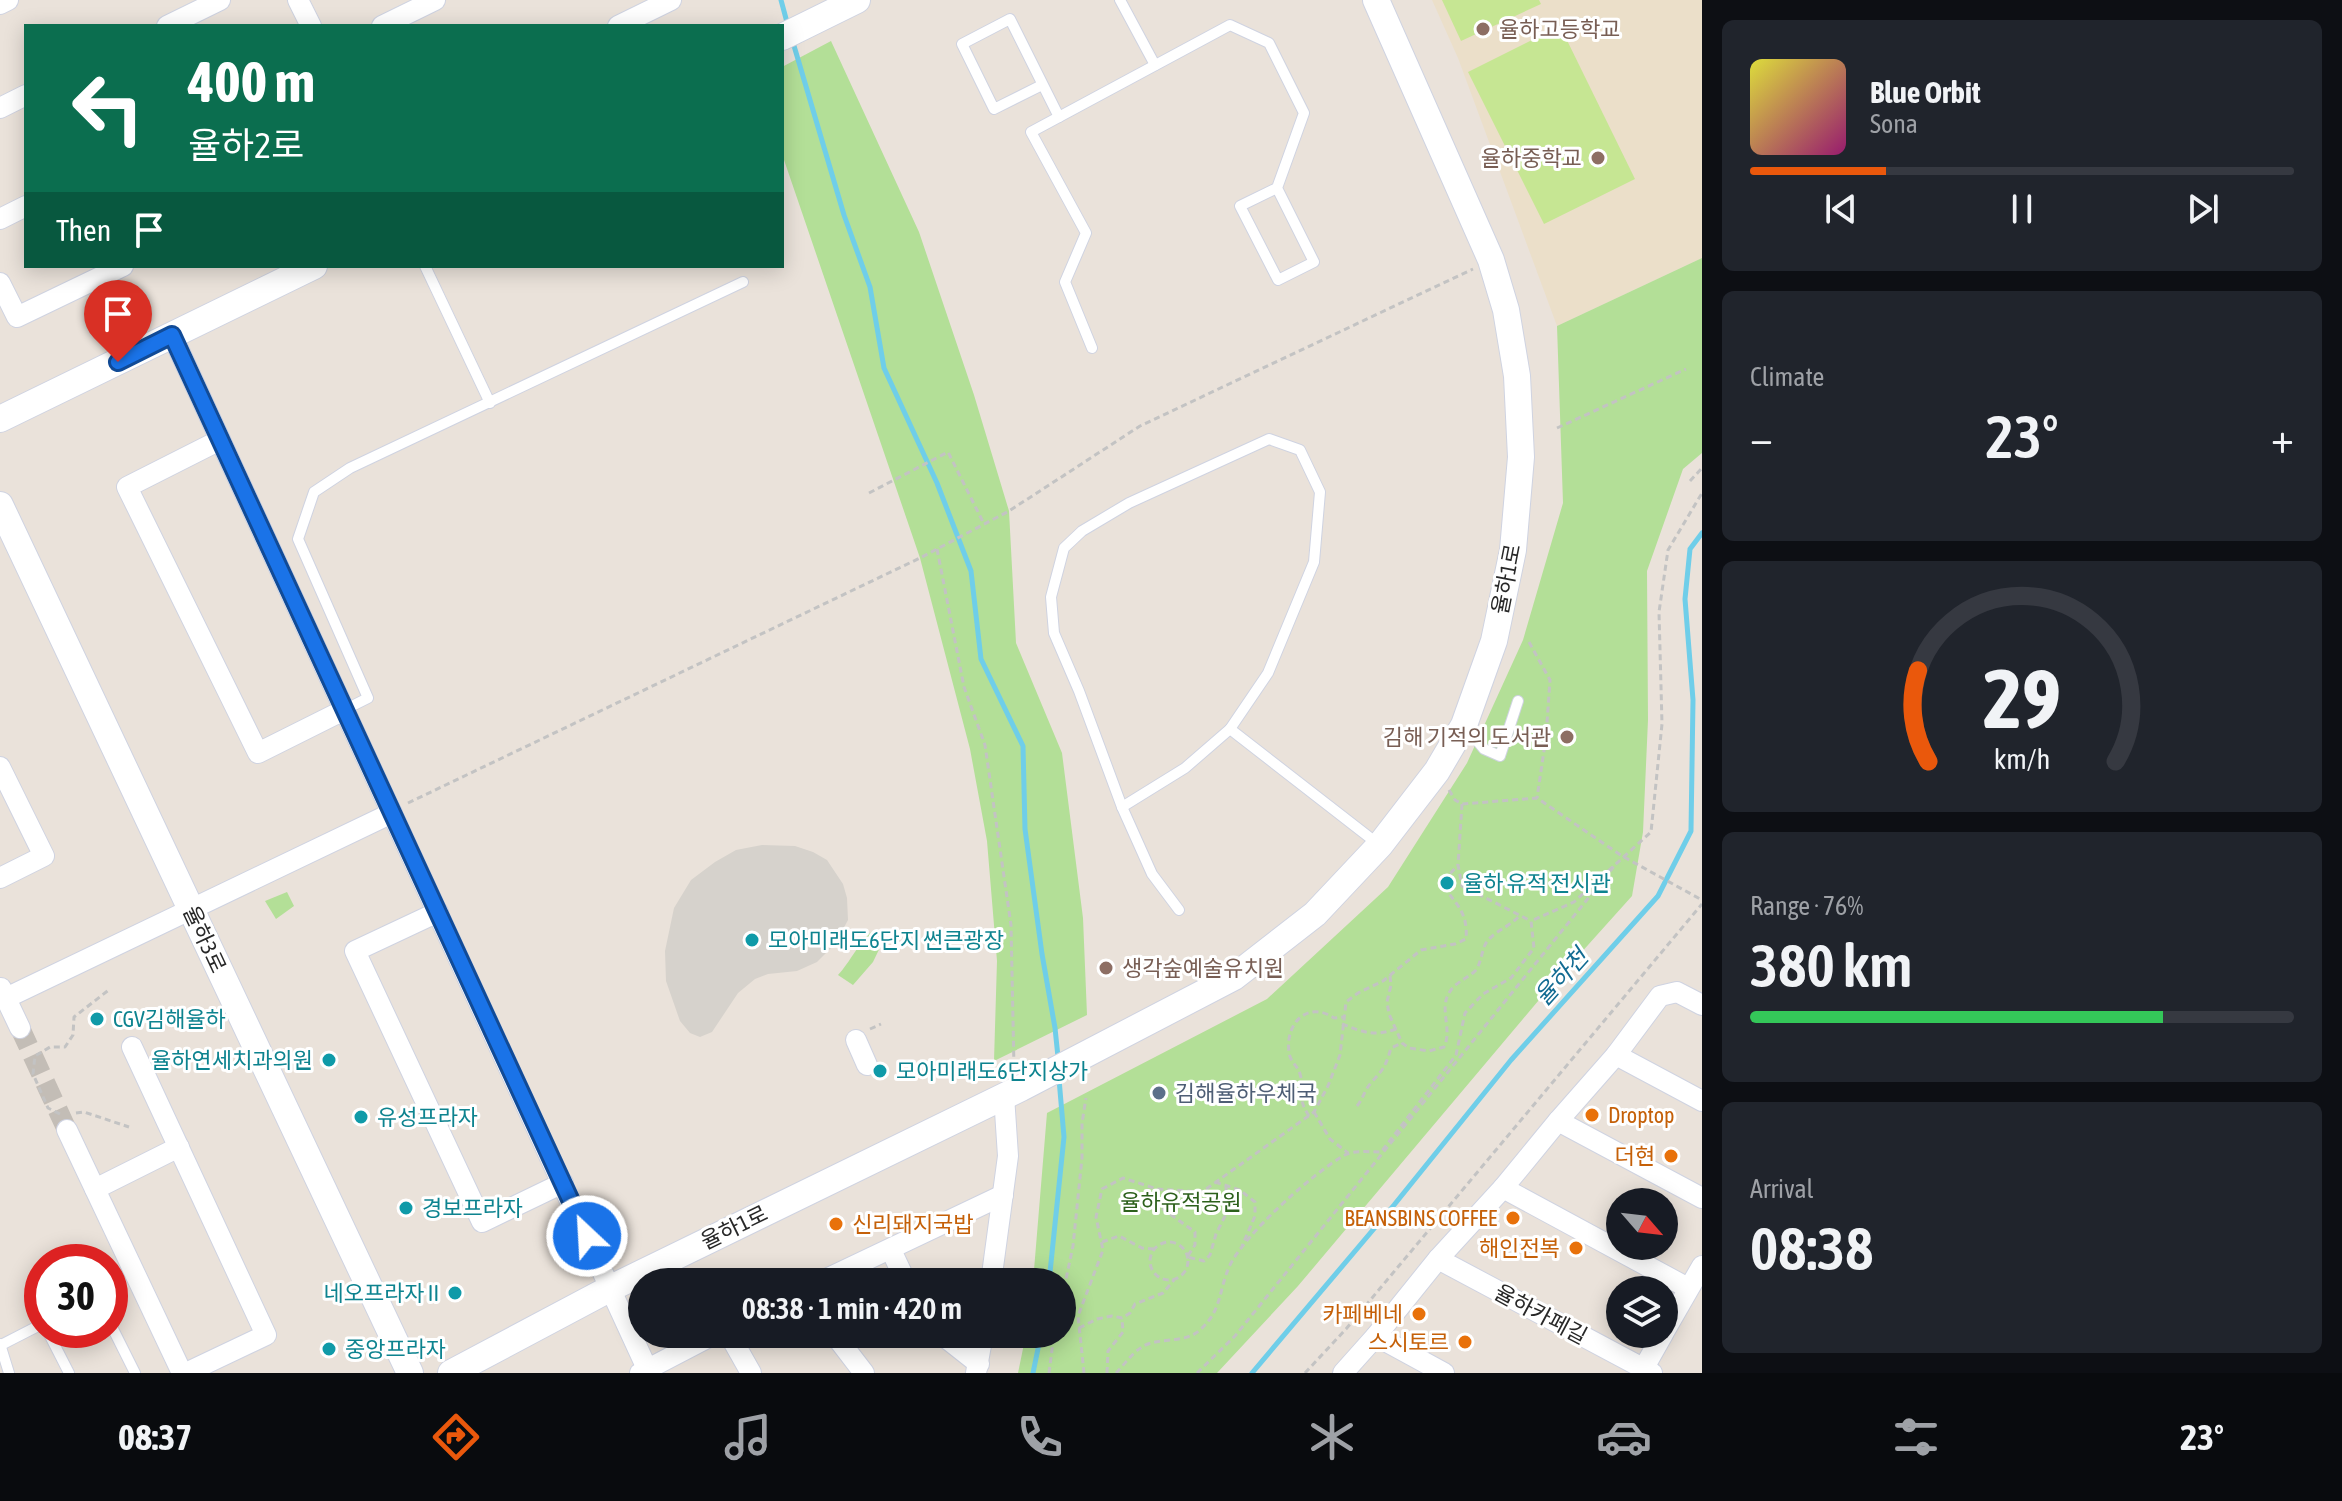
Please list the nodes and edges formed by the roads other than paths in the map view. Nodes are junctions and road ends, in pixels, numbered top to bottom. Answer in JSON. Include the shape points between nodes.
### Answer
{"nodes":[{"id":1,"x":8,"y":0,"type":"edge"},
{"id":2,"x":220,"y":0,"type":"edge"},
{"id":3,"x":298,"y":0,"type":"edge"},
{"id":4,"x":435,"y":0,"type":"edge"},
{"id":5,"x":671,"y":0,"type":"edge"},
{"id":6,"x":1120,"y":0,"type":"edge"},
{"id":7,"x":1376,"y":0,"type":"edge"},
{"id":8,"x":848,"y":2,"type":"edge"},
{"id":9,"x":0,"y":4,"type":"edge"},
{"id":10,"x":634,"y":8,"type":"edge"},
{"id":11,"x":171,"y":24,"type":"edge"},
{"id":12,"x":310,"y":24,"type":"edge"},
{"id":13,"x":386,"y":24,"type":"edge"},
{"id":14,"x":620,"y":24,"type":"edge"},
{"id":15,"x":784,"y":36,"type":"edge"},
{"id":16,"x":1155,"y":65,"type":"junction"},
{"id":17,"x":1042,"y":85,"type":"junction"},
{"id":18,"x":24,"y":96,"type":"edge"},
{"id":19,"x":0,"y":108,"type":"edge"},
{"id":20,"x":1059,"y":117,"type":"junction"},
{"id":21,"x":1277,"y":188,"type":"junction"},
{"id":22,"x":24,"y":207,"type":"edge"},
{"id":23,"x":0,"y":219,"type":"edge"},
{"id":24,"x":119,"y":268,"type":"edge"},
{"id":25,"x":310,"y":268,"type":"edge"},
{"id":26,"x":426,"y":268,"type":"edge"},
{"id":27,"x":743,"y":282,"type":"dead end"},
{"id":28,"x":0,"y":283,"type":"edge"},
{"id":29,"x":172,"y":335,"type":"junction"},
{"id":30,"x":1092,"y":348,"type":"dead end"},
{"id":31,"x":490,"y":403,"type":"junction"},
{"id":32,"x":0,"y":419,"type":"edge"},
{"id":33,"x":220,"y":440,"type":"junction"},
{"id":34,"x":0,"y":505,"type":"edge"},
{"id":35,"x":1518,"y":701,"type":"dead end"},
{"id":36,"x":344,"y":710,"type":"junction"},
{"id":37,"x":1464,"y":725,"type":"junction"},
{"id":38,"x":1230,"y":729,"type":"junction"},
{"id":39,"x":0,"y":767,"type":"edge"},
{"id":40,"x":1122,"y":807,"type":"junction"},
{"id":41,"x":398,"y":808,"type":"junction"},
{"id":42,"x":1380,"y":845,"type":"junction"},
{"id":43,"x":0,"y":878,"type":"edge"},
{"id":44,"x":191,"y":910,"type":"junction"},
{"id":45,"x":1179,"y":910,"type":"dead end"},
{"id":46,"x":438,"y":912,"type":"junction"},
{"id":47,"x":3,"y":992,"type":"edge"},
{"id":48,"x":1702,"y":1005,"type":"edge"},
{"id":49,"x":20,"y":1028,"type":"tunnel mouth"},
{"id":50,"x":861,"y":1036,"type":"road end"},
{"id":51,"x":132,"y":1047,"type":"dead end"},
{"id":52,"x":1616,"y":1055,"type":"junction"},
{"id":53,"x":867,"y":1065,"type":"dead end"},
{"id":54,"x":1014,"y":1091,"type":"junction"},
{"id":55,"x":1702,"y":1101,"type":"edge"},
{"id":56,"x":1558,"y":1121,"type":"junction"},
{"id":57,"x":67,"y":1130,"type":"tunnel mouth"},
{"id":58,"x":179,"y":1147,"type":"junction"},
{"id":59,"x":563,"y":1183,"type":"junction"},
{"id":60,"x":1503,"y":1188,"type":"junction"},
{"id":61,"x":95,"y":1189,"type":"junction"},
{"id":62,"x":1003,"y":1195,"type":"junction"},
{"id":63,"x":1702,"y":1198,"type":"edge"},
{"id":64,"x":891,"y":1250,"type":"junction"},
{"id":65,"x":1438,"y":1259,"type":"junction"},
{"id":66,"x":1702,"y":1266,"type":"edge"},
{"id":67,"x":851,"y":1268,"type":"edge"},
{"id":68,"x":899,"y":1268,"type":"edge"},
{"id":69,"x":993,"y":1268,"type":"edge"},
{"id":70,"x":611,"y":1288,"type":"junction"},
{"id":71,"x":1688,"y":1288,"type":"junction"},
{"id":72,"x":1678,"y":1306,"type":"edge"},
{"id":73,"x":24,"y":1333,"type":"edge"},
{"id":74,"x":1376,"y":1336,"type":"junction"},
{"id":75,"x":1,"y":1344,"type":"edge"},
{"id":76,"x":56,"y":1348,"type":"edge"},
{"id":77,"x":122,"y":1348,"type":"edge"},
{"id":78,"x":689,"y":1348,"type":"edge"},
{"id":79,"x":737,"y":1348,"type":"edge"},
{"id":80,"x":845,"y":1348,"type":"edge"},
{"id":81,"x":956,"y":1348,"type":"edge"},
{"id":82,"x":981,"y":1348,"type":"edge"},
{"id":83,"x":1656,"y":1348,"type":"edge"},
{"id":84,"x":978,"y":1369,"type":"edge"},
{"id":85,"x":1645,"y":1371,"type":"edge"},
{"id":86,"x":645,"y":1372,"type":"edge"},
{"id":87,"x":9,"y":1373,"type":"edge"},
{"id":88,"x":69,"y":1373,"type":"edge"},
{"id":89,"x":135,"y":1373,"type":"edge"},
{"id":90,"x":184,"y":1373,"type":"edge"},
{"id":91,"x":410,"y":1373,"type":"edge"},
{"id":92,"x":451,"y":1373,"type":"edge"},
{"id":93,"x":751,"y":1373,"type":"edge"},
{"id":94,"x":864,"y":1373,"type":"edge"},
{"id":95,"x":1343,"y":1373,"type":"edge"},
{"id":96,"x":1444,"y":1373,"type":"edge"}],
"edges":[{"from":1,"to":9,"type":"street"},
{"from":2,"to":11,"type":"street"},
{"from":3,"to":12,"type":"street"},
{"from":4,"to":13,"type":"street"},
{"from":5,"to":10,"type":"street"},
{"from":6,"to":16,"type":"lane"},
{"from":7,"to":37,"type":"street","name":"율하1로","via":[[1491,260],[1517,376],[1521,457],[1513,550],[1494,641]]},
{"from":8,"to":15,"type":"street"},
{"from":10,"to":14,"type":"street"},
{"from":16,"to":20,"type":"lane"},
{"from":16,"to":21,"type":"lane","via":[[1230,25],[1269,43],[1304,113]]},
{"from":17,"to":17,"type":"lane","via":[[1010,19],[962,44],[994,109]]},
{"from":17,"to":20,"type":"lane"},
{"from":18,"to":19,"type":"street"},
{"from":20,"to":30,"type":"lane","via":[[1031,132],[1086,233],[1065,282]]},
{"from":21,"to":21,"type":"lane","via":[[1314,262],[1278,280],[1240,206]]},
{"from":22,"to":23,"type":"street"},
{"from":24,"to":28,"type":"street","via":[[17,317]]},
{"from":25,"to":29,"type":"street"},
{"from":26,"to":31,"type":"lane"},
{"from":27,"to":31,"type":"lane"},
{"from":29,"to":32,"type":"street"},
{"from":29,"to":33,"type":"street"},
{"from":31,"to":36,"type":"lane","via":[[350,468],[314,492],[298,539],[368,698]]},
{"from":33,"to":36,"type":"street"},
{"from":33,"to":36,"type":"street","via":[[127,487],[258,753]]},
{"from":34,"to":44,"type":"street","name":"율하3로"},
{"from":35,"to":37,"type":"lane","via":[[1500,756],[1484,749]]},
{"from":36,"to":41,"type":"street"},
{"from":37,"to":42,"type":"street","name":"율하1로","via":[[1437,771]]},
{"from":38,"to":40,"type":"lane","via":[[1185,768]]},
{"from":38,"to":40,"type":"lane","via":[[1268,673],[1314,562],[1320,492],[1300,450],[1269,439],[1129,503],[1064,548],[1051,597],[1054,633]]},
{"from":38,"to":42,"type":"lane"},
{"from":39,"to":43,"type":"street","via":[[44,856]]},
{"from":40,"to":45,"type":"lane","via":[[1152,874]]},
{"from":41,"to":44,"type":"street"},
{"from":41,"to":46,"type":"street"},
{"from":42,"to":54,"type":"street","name":"율하1로","via":[[1315,914],[1234,977]]},
{"from":44,"to":47,"type":"street"},
{"from":44,"to":91,"type":"street","name":"율하3로"},
{"from":46,"to":59,"type":"street"},
{"from":46,"to":59,"type":"street","via":[[355,951],[482,1222]]},
{"from":47,"to":49,"type":"street"},
{"from":48,"to":52,"type":"street","via":[[1677,992],[1660,996]]},
{"from":50,"to":53,"type":"street"},
{"from":51,"to":58,"type":"street"},
{"from":52,"to":55,"type":"street"},
{"from":52,"to":56,"type":"street"},
{"from":54,"to":62,"type":"street"},
{"from":54,"to":70,"type":"street","name":"율하1로"},
{"from":56,"to":60,"type":"street"},
{"from":56,"to":63,"type":"street"},
{"from":57,"to":61,"type":"street"},
{"from":58,"to":61,"type":"street"},
{"from":58,"to":90,"type":"street","via":[[266,1335]]},
{"from":59,"to":70,"type":"street"},
{"from":60,"to":65,"type":"street"},
{"from":60,"to":71,"type":"street"},
{"from":61,"to":90,"type":"street"},
{"from":62,"to":64,"type":"street"},
{"from":62,"to":69,"type":"street"},
{"from":64,"to":67,"type":"street"},
{"from":64,"to":68,"type":"street"},
{"from":65,"to":74,"type":"street"},
{"from":65,"to":85,"type":"street","name":"율하카페길"},
{"from":66,"to":71,"type":"street"},
{"from":70,"to":86,"type":"street"},
{"from":70,"to":92,"type":"street","name":"율하1로"},
{"from":71,"to":72,"type":"street"},
{"from":73,"to":75,"type":"lane"},
{"from":74,"to":95,"type":"street"},
{"from":74,"to":96,"type":"street"},
{"from":75,"to":87,"type":"lane"},
{"from":76,"to":88,"type":"lane"},
{"from":77,"to":89,"type":"lane"},
{"from":78,"to":86,"type":"street"},
{"from":79,"to":93,"type":"street"},
{"from":80,"to":94,"type":"street"},
{"from":81,"to":84,"type":"street"},
{"from":82,"to":84,"type":"street"},
{"from":83,"to":85,"type":"street"}]}
